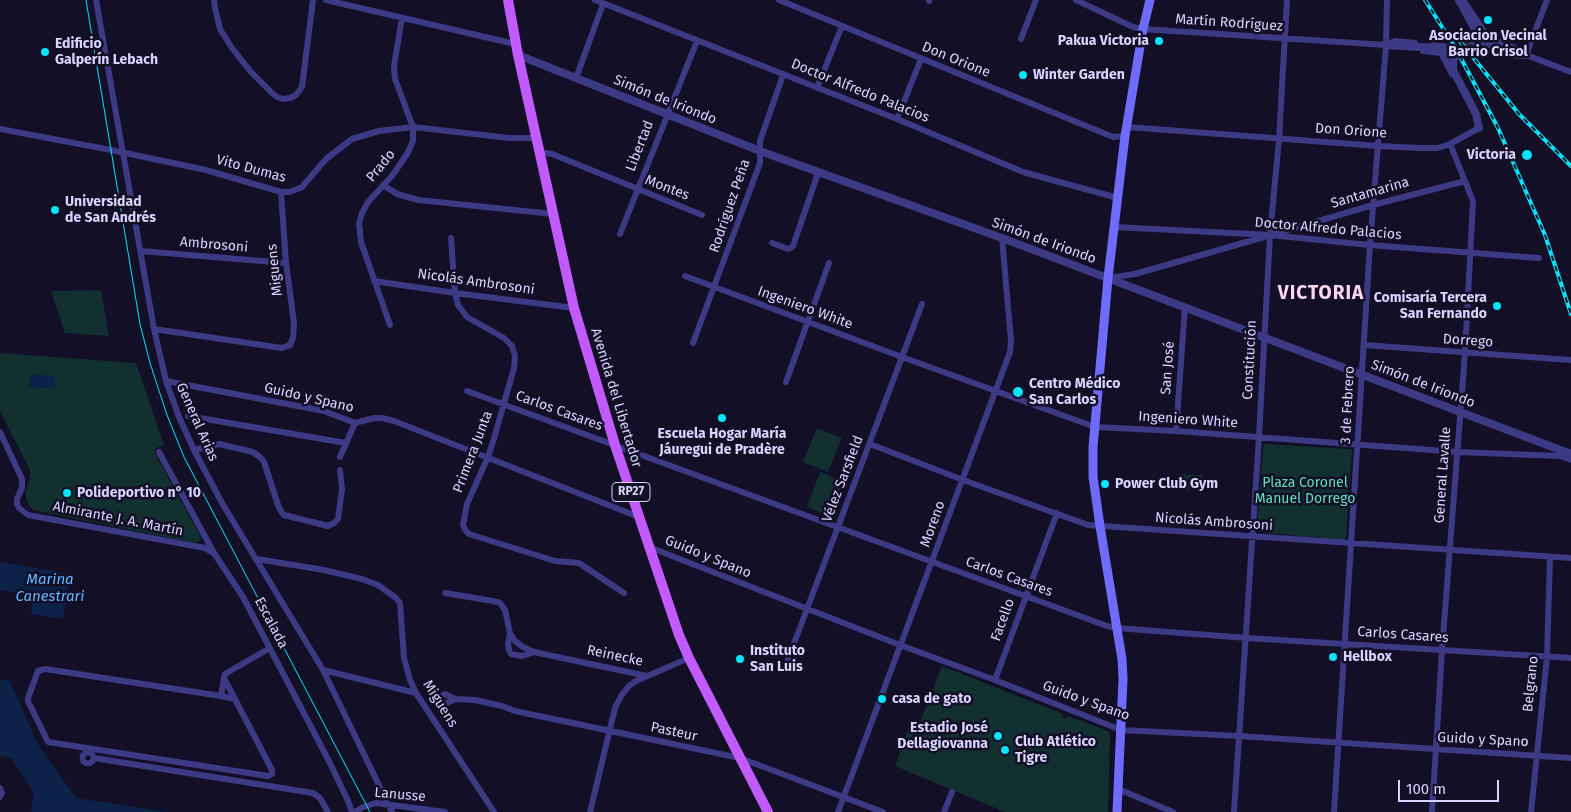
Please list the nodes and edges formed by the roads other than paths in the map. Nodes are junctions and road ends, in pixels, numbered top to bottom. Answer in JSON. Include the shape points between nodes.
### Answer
{"nodes":[{"id":1,"x":96,"y":0,"type":"edge"},
{"id":2,"x":214,"y":0,"type":"edge"},
{"id":3,"x":313,"y":0,"type":"edge"},
{"id":4,"x":326,"y":0,"type":"edge"},
{"id":5,"x":508,"y":0,"type":"edge"},
{"id":6,"x":595,"y":0,"type":"edge"},
{"id":7,"x":779,"y":0,"type":"edge"},
{"id":8,"x":1036,"y":0,"type":"edge"},
{"id":9,"x":1076,"y":0,"type":"edge"},
{"id":10,"x":1150,"y":0,"type":"edge"},
{"id":11,"x":1287,"y":0,"type":"edge"},
{"id":12,"x":1387,"y":0,"type":"edge"},
{"id":13,"x":1459,"y":0,"type":"edge"},
{"id":14,"x":1463,"y":0,"type":"edge"},
{"id":15,"x":1547,"y":0,"type":"edge"},
{"id":16,"x":603,"y":4,"type":"junction"},
{"id":17,"x":402,"y":18,"type":"junction"},
{"id":18,"x":842,"y":26,"type":"junction"},
{"id":19,"x":1143,"y":29,"type":"junction"},
{"id":20,"x":1021,"y":39,"type":"dead end"},
{"id":21,"x":1285,"y":39,"type":"junction"},
{"id":22,"x":697,"y":41,"type":"junction"},
{"id":23,"x":515,"y":44,"type":"junction"},
{"id":24,"x":1386,"y":45,"type":"junction"},
{"id":25,"x":518,"y":55,"type":"junction"},
{"id":26,"x":1526,"y":55,"type":"junction"},
{"id":27,"x":920,"y":59,"type":"junction"},
{"id":28,"x":1446,"y":59,"type":"junction"},
{"id":29,"x":1571,"y":72,"type":"edge"},
{"id":30,"x":784,"y":75,"type":"junction"},
{"id":31,"x":576,"y":78,"type":"junction"},
{"id":32,"x":817,"y":88,"type":"junction"},
{"id":33,"x":666,"y":114,"type":"junction"},
{"id":34,"x":897,"y":119,"type":"junction"},
{"id":35,"x":413,"y":127,"type":"junction"},
{"id":36,"x":1479,"y":128,"type":"junction"},
{"id":37,"x":0,"y":129,"type":"edge"},
{"id":38,"x":1126,"y":132,"type":"junction"},
{"id":39,"x":536,"y":138,"type":"junction"},
{"id":40,"x":1279,"y":139,"type":"junction"},
{"id":41,"x":1450,"y":144,"type":"junction"},
{"id":42,"x":1378,"y":146,"type":"junction"},
{"id":43,"x":539,"y":152,"type":"junction"},
{"id":44,"x":760,"y":152,"type":"junction"},
{"id":45,"x":124,"y":153,"type":"junction"},
{"id":46,"x":818,"y":172,"type":"junction"},
{"id":47,"x":1465,"y":180,"type":"junction"},
{"id":48,"x":383,"y":185,"type":"junction"},
{"id":49,"x":637,"y":190,"type":"junction"},
{"id":50,"x":282,"y":192,"type":"junction"},
{"id":51,"x":1118,"y":198,"type":"junction"},
{"id":52,"x":1373,"y":205,"type":"junction"},
{"id":53,"x":553,"y":214,"type":"junction"},
{"id":54,"x":702,"y":215,"type":"dead end"},
{"id":55,"x":1114,"y":227,"type":"junction"},
{"id":56,"x":620,"y":234,"type":"dead end"},
{"id":57,"x":1270,"y":235,"type":"junction"},
{"id":58,"x":450,"y":238,"type":"dead end"},
{"id":59,"x":1002,"y":238,"type":"junction"},
{"id":60,"x":772,"y":243,"type":"dead end"},
{"id":61,"x":1370,"y":245,"type":"junction"},
{"id":62,"x":141,"y":251,"type":"junction"},
{"id":63,"x":1471,"y":253,"type":"junction"},
{"id":64,"x":1539,"y":258,"type":"dead end"},
{"id":65,"x":286,"y":263,"type":"junction"},
{"id":66,"x":829,"y":263,"type":"dead end"},
{"id":67,"x":685,"y":276,"type":"dead end"},
{"id":68,"x":1108,"y":278,"type":"junction"},
{"id":69,"x":374,"y":281,"type":"junction"},
{"id":70,"x":714,"y":288,"type":"junction"},
{"id":71,"x":455,"y":293,"type":"junction"},
{"id":72,"x":922,"y":304,"type":"dead end"},
{"id":73,"x":1185,"y":307,"type":"junction"},
{"id":74,"x":574,"y":308,"type":"junction"},
{"id":75,"x":808,"y":322,"type":"junction"},
{"id":76,"x":390,"y":325,"type":"dead end"},
{"id":77,"x":154,"y":330,"type":"junction"},
{"id":78,"x":1263,"y":337,"type":"junction"},
{"id":79,"x":694,"y":343,"type":"dead end"},
{"id":80,"x":1364,"y":345,"type":"junction"},
{"id":81,"x":1465,"y":353,"type":"junction"},
{"id":82,"x":902,"y":357,"type":"junction"},
{"id":83,"x":1571,"y":360,"type":"edge"},
{"id":84,"x":1362,"y":375,"type":"junction"},
{"id":85,"x":166,"y":381,"type":"junction"},
{"id":86,"x":786,"y":382,"type":"dead end"},
{"id":87,"x":467,"y":391,"type":"dead end"},
{"id":88,"x":996,"y":391,"type":"junction"},
{"id":89,"x":504,"y":404,"type":"junction"},
{"id":90,"x":1461,"y":412,"type":"junction"},
{"id":91,"x":188,"y":416,"type":"dead end"},
{"id":92,"x":355,"y":423,"type":"junction"},
{"id":93,"x":1095,"y":427,"type":"junction"},
{"id":94,"x":1176,"y":431,"type":"junction"},
{"id":95,"x":0,"y":432,"type":"edge"},
{"id":96,"x":1260,"y":437,"type":"junction"},
{"id":97,"x":346,"y":443,"type":"junction"},
{"id":98,"x":870,"y":444,"type":"junction"},
{"id":99,"x":615,"y":445,"type":"junction"},
{"id":100,"x":1358,"y":445,"type":"junction"},
{"id":101,"x":194,"y":450,"type":"junction"},
{"id":102,"x":159,"y":452,"type":"dead end"},
{"id":103,"x":1458,"y":452,"type":"junction"},
{"id":104,"x":1561,"y":453,"type":"junction"},
{"id":105,"x":1571,"y":454,"type":"edge"},
{"id":106,"x":340,"y":457,"type":"dead end"},
{"id":107,"x":488,"y":457,"type":"junction"},
{"id":108,"x":1571,"y":460,"type":"edge"},
{"id":109,"x":340,"y":470,"type":"dead end"},
{"id":110,"x":963,"y":480,"type":"junction"},
{"id":111,"x":1057,"y":513,"type":"junction"},
{"id":112,"x":639,"y":517,"type":"junction"},
{"id":113,"x":1100,"y":526,"type":"junction"},
{"id":114,"x":839,"y":527,"type":"junction"},
{"id":115,"x":1253,"y":537,"type":"junction"},
{"id":116,"x":1351,"y":544,"type":"junction"},
{"id":117,"x":649,"y":546,"type":"junction"},
{"id":118,"x":1450,"y":551,"type":"junction"},
{"id":119,"x":214,"y":553,"type":"junction"},
{"id":120,"x":1550,"y":557,"type":"junction"},
{"id":121,"x":1571,"y":558,"type":"edge"},
{"id":122,"x":257,"y":559,"type":"junction"},
{"id":123,"x":932,"y":562,"type":"junction"},
{"id":124,"x":445,"y":593,"type":"dead end"},
{"id":125,"x":624,"y":593,"type":"dead end"},
{"id":126,"x":1025,"y":597,"type":"junction"},
{"id":127,"x":808,"y":609,"type":"junction"},
{"id":128,"x":1117,"y":628,"type":"junction"},
{"id":129,"x":510,"y":633,"type":"junction"},
{"id":130,"x":1247,"y":638,"type":"junction"},
{"id":131,"x":1344,"y":644,"type":"junction"},
{"id":132,"x":900,"y":645,"type":"junction"},
{"id":133,"x":270,"y":648,"type":"junction"},
{"id":134,"x":1442,"y":650,"type":"junction"},
{"id":135,"x":534,"y":652,"type":"junction"},
{"id":136,"x":1547,"y":656,"type":"junction"},
{"id":137,"x":688,"y":658,"type":"junction"},
{"id":138,"x":1571,"y":658,"type":"edge"},
{"id":139,"x":787,"y":662,"type":"dead end"},
{"id":140,"x":323,"y":670,"type":"junction"},
{"id":141,"x":648,"y":676,"type":"junction"},
{"id":142,"x":224,"y":678,"type":"junction"},
{"id":143,"x":995,"y":680,"type":"junction"},
{"id":144,"x":416,"y":693,"type":"junction"},
{"id":145,"x":221,"y":696,"type":"junction"},
{"id":146,"x":235,"y":699,"type":"junction"},
{"id":147,"x":455,"y":699,"type":"dead end"},
{"id":148,"x":1121,"y":730,"type":"junction"},
{"id":149,"x":609,"y":731,"type":"junction"},
{"id":150,"x":1239,"y":736,"type":"junction"},
{"id":151,"x":1338,"y":744,"type":"junction"},
{"id":152,"x":1436,"y":750,"type":"junction"},
{"id":153,"x":1537,"y":755,"type":"junction"},
{"id":154,"x":94,"y":758,"type":"dead end"},
{"id":155,"x":740,"y":758,"type":"junction"},
{"id":156,"x":1571,"y":758,"type":"edge"},
{"id":157,"x":0,"y":788,"type":"edge"},
{"id":158,"x":1118,"y":789,"type":"junction"},
{"id":159,"x":952,"y":792,"type":"dead end"},
{"id":160,"x":0,"y":797,"type":"edge"},
{"id":161,"x":843,"y":797,"type":"junction"},
{"id":162,"x":388,"y":805,"type":"junction"},
{"id":163,"x":328,"y":812,"type":"edge"},
{"id":164,"x":354,"y":812,"type":"edge"},
{"id":165,"x":392,"y":812,"type":"edge"},
{"id":166,"x":446,"y":812,"type":"edge"},
{"id":167,"x":494,"y":812,"type":"edge"},
{"id":168,"x":590,"y":812,"type":"edge"},
{"id":169,"x":768,"y":812,"type":"edge"},
{"id":170,"x":838,"y":812,"type":"edge"},
{"id":171,"x":883,"y":812,"type":"edge"},
{"id":172,"x":944,"y":812,"type":"edge"},
{"id":173,"x":1117,"y":812,"type":"edge"},
{"id":174,"x":1173,"y":812,"type":"edge"},
{"id":175,"x":1234,"y":812,"type":"edge"},
{"id":176,"x":1334,"y":812,"type":"edge"},
{"id":177,"x":1432,"y":812,"type":"edge"},
{"id":178,"x":1531,"y":812,"type":"edge"}],
"edges":[{"from":1,"to":45,"type":"street","name":"General Arias"},
{"from":2,"to":3,"type":"street","via":[[220,29],[232,48],[250,71],[283,99],[296,95],[302,87]]},
{"from":4,"to":17,"type":"street"},
{"from":5,"to":23,"type":"main road","name":"Avenida del Libertador","number":"RP27"},
{"from":6,"to":16,"type":"street","name":"Doctor Alfredo Palacios"},
{"from":7,"to":18,"type":"street","name":"Don Orione"},
{"from":8,"to":20,"type":"street"},
{"from":9,"to":19,"type":"street","name":"Martín Rodríguez"},
{"from":10,"to":19,"type":"main road"},
{"from":11,"to":21,"type":"street","name":"Constitución"},
{"from":12,"to":24,"type":"street","name":"3 de Febrero"},
{"from":13,"to":26,"type":"street","via":[[1476,31],[1474,41]]},
{"from":14,"to":26,"type":"street","via":[[1489,38]]},
{"from":15,"to":26,"type":"street"},
{"from":16,"to":22,"type":"street","name":"Doctor Alfredo Palacios"},
{"from":16,"to":31,"type":"street"},
{"from":17,"to":23,"type":"street"},
{"from":17,"to":35,"type":"street","via":[[395,79]]},
{"from":18,"to":27,"type":"street","name":"Don Orione"},
{"from":18,"to":32,"type":"street"},
{"from":19,"to":21,"type":"street","name":"Martín Rodríguez"},
{"from":19,"to":38,"type":"main road"},
{"from":21,"to":24,"type":"street","name":"Martín Rodríguez"},
{"from":21,"to":40,"type":"street","name":"Constitución"},
{"from":22,"to":30,"type":"street","name":"Doctor Alfredo Palacios"},
{"from":22,"to":33,"type":"street","name":"Libertad"},
{"from":23,"to":25,"type":"main road","name":"Avenida del Libertador","number":"RP27"},
{"from":24,"to":28,"type":"street","name":"Martín Rodríguez","via":[[1438,52]]},
{"from":24,"to":28,"type":"street","name":"Martín Rodríguez","via":[[1395,42],[1449,47]]},
{"from":24,"to":36,"type":"street","via":[[1437,48],[1456,54],[1453,70],[1476,114]]},
{"from":24,"to":42,"type":"street","name":"3 de Febrero"},
{"from":25,"to":31,"type":"street","name":"Simón de Iriondo"},
{"from":25,"to":39,"type":"main road","name":"Avenida del Libertador","number":"RP27"},
{"from":26,"to":29,"type":"street"},
{"from":27,"to":34,"type":"street"},
{"from":27,"to":38,"type":"street","name":"Don Orione","via":[[1113,137]]},
{"from":28,"to":36,"type":"street"},
{"from":30,"to":32,"type":"street","name":"Doctor Alfredo Palacios"},
{"from":30,"to":44,"type":"street","name":"Rodríguez Peña","via":[[760,141]]},
{"from":31,"to":33,"type":"street","name":"Simón de Iriondo"},
{"from":32,"to":34,"type":"street","name":"Doctor Alfredo Palacios"},
{"from":33,"to":44,"type":"street","name":"Simón de Iriondo"},
{"from":33,"to":49,"type":"street","name":"Libertad"},
{"from":34,"to":51,"type":"street","name":"Doctor Alfredo Palacios","via":[[1024,172]]},
{"from":35,"to":39,"type":"street","name":"Vito Dumas"},
{"from":35,"to":48,"type":"street","name":"Prado","via":[[407,154]]},
{"from":35,"to":50,"type":"street","name":"Vito Dumas","via":[[379,131],[352,139],[326,159],[302,187]]},
{"from":36,"to":41,"type":"street","name":"Don Orione"},
{"from":37,"to":45,"type":"street","name":"Vito Dumas"},
{"from":38,"to":40,"type":"street","name":"Don Orione"},
{"from":38,"to":51,"type":"main road"},
{"from":39,"to":43,"type":"main road","name":"Avenida del Libertador","number":"RP27"},
{"from":40,"to":42,"type":"street","name":"Don Orione"},
{"from":40,"to":57,"type":"street","name":"Constitución"},
{"from":41,"to":42,"type":"street","name":"Don Orione","via":[[1438,148]]},
{"from":41,"to":47,"type":"street","name":"General Lavalle"},
{"from":42,"to":52,"type":"street","name":"3 de Febrero"},
{"from":43,"to":49,"type":"street","name":"Montes","via":[[552,154]]},
{"from":43,"to":53,"type":"main road","name":"Avenida del Libertador","number":"RP27"},
{"from":44,"to":46,"type":"street","name":"Simón de Iriondo"},
{"from":44,"to":70,"type":"street","name":"Rodríguez Peña","via":[[760,163]]},
{"from":45,"to":50,"type":"street","name":"Vito Dumas","via":[[206,170]]},
{"from":45,"to":62,"type":"street","name":"General Arias"},
{"from":46,"to":59,"type":"street","name":"Simón de Iriondo"},
{"from":46,"to":60,"type":"street","via":[[793,246],[788,248]]},
{"from":47,"to":52,"type":"street","name":"Santamarina"},
{"from":47,"to":63,"type":"street","name":"General Lavalle","via":[[1474,201]]},
{"from":48,"to":53,"type":"street","via":[[418,200]]},
{"from":48,"to":69,"type":"street","name":"Prado","via":[[368,202],[359,224],[361,242]]},
{"from":49,"to":54,"type":"street","name":"Montes"},
{"from":49,"to":56,"type":"street","name":"Libertad"},
{"from":50,"to":65,"type":"street","name":"Miguens"},
{"from":51,"to":55,"type":"main road"},
{"from":52,"to":57,"type":"street","name":"Santamarina"},
{"from":52,"to":61,"type":"street","name":"3 de Febrero"},
{"from":53,"to":74,"type":"main road","name":"Avenida del Libertador","number":"RP27"},
{"from":55,"to":57,"type":"street","name":"Doctor Alfredo Palacios"},
{"from":55,"to":68,"type":"main road"},
{"from":57,"to":61,"type":"street","name":"Doctor Alfredo Palacios"},
{"from":57,"to":68,"type":"street","name":"Santamarina","via":[[1135,274]]},
{"from":57,"to":78,"type":"street","name":"Constitución"},
{"from":58,"to":71,"type":"street","name":"Primera Junta"},
{"from":59,"to":68,"type":"street","name":"Simón de Iriondo"},
{"from":59,"to":88,"type":"street","name":"Moreno","via":[[1011,341]]},
{"from":61,"to":63,"type":"street","name":"Doctor Alfredo Palacios"},
{"from":61,"to":80,"type":"street","name":"3 de Febrero"},
{"from":62,"to":65,"type":"street","name":"Ambrosoni"},
{"from":62,"to":77,"type":"street","name":"General Arias"},
{"from":63,"to":64,"type":"street","name":"Doctor Alfredo Palacios"},
{"from":63,"to":81,"type":"street","name":"General Lavalle"},
{"from":65,"to":77,"type":"street","name":"Miguens","via":[[294,323],[290,345],[282,348]]},
{"from":66,"to":75,"type":"street"},
{"from":67,"to":70,"type":"street","name":"Ingeniero White"},
{"from":68,"to":73,"type":"street","name":"Simón de Iriondo"},
{"from":68,"to":93,"type":"main road"},
{"from":69,"to":71,"type":"street","name":"Nicolás Ambrosoni"},
{"from":69,"to":76,"type":"street","name":"Prado"},
{"from":70,"to":75,"type":"street","name":"Ingeniero White"},
{"from":70,"to":79,"type":"street","name":"Rodríguez Peña"},
{"from":71,"to":74,"type":"street","name":"Nicolás Ambrosoni"},
{"from":71,"to":89,"type":"street","name":"Primera Junta","via":[[458,305],[468,317],[512,346],[514,368]]},
{"from":72,"to":82,"type":"street","name":"Vélez Sarsfield"},
{"from":73,"to":78,"type":"street","name":"Simón de Iriondo"},
{"from":73,"to":94,"type":"street","name":"San José"},
{"from":74,"to":99,"type":"main road","name":"Avenida del Libertador","number":"RP27"},
{"from":75,"to":82,"type":"street","name":"Ingeniero White"},
{"from":75,"to":86,"type":"street"},
{"from":77,"to":85,"type":"street","name":"General Arias"},
{"from":78,"to":84,"type":"street","name":"Simón de Iriondo"},
{"from":78,"to":96,"type":"street","name":"Constitución"},
{"from":80,"to":81,"type":"street","name":"Dorrego"},
{"from":80,"to":84,"type":"street","name":"3 de Febrero"},
{"from":81,"to":83,"type":"street","name":"Dorrego"},
{"from":81,"to":90,"type":"street","name":"General Lavalle"},
{"from":82,"to":88,"type":"street","name":"Ingeniero White"},
{"from":82,"to":98,"type":"street","name":"Vélez Sarsfield"},
{"from":84,"to":90,"type":"street","name":"Simón de Iriondo"},
{"from":84,"to":100,"type":"street","name":"3 de Febrero"},
{"from":85,"to":92,"type":"street","name":"Guido y Spano","via":[[324,412]]},
{"from":85,"to":101,"type":"street","name":"General Arias"},
{"from":87,"to":89,"type":"street","name":"Carlos Casares"},
{"from":88,"to":93,"type":"street","name":"Ingeniero White"},
{"from":88,"to":110,"type":"street","name":"Moreno"},
{"from":89,"to":99,"type":"street","name":"Carlos Casares"},
{"from":89,"to":107,"type":"street","name":"Primera Junta"},
{"from":90,"to":103,"type":"street","name":"General Lavalle"},
{"from":90,"to":104,"type":"street","name":"Simón de Iriondo"},
{"from":91,"to":97,"type":"street"},
{"from":92,"to":97,"type":"street"},
{"from":92,"to":107,"type":"street","name":"Guido y Spano","via":[[374,418],[394,421]]},
{"from":93,"to":94,"type":"street","name":"Ingeniero White"},
{"from":93,"to":113,"type":"main road","via":[[1092,463]]},
{"from":94,"to":96,"type":"street","name":"Ingeniero White"},
{"from":95,"to":119,"type":"street","name":"Almirante J. A. Martín","via":[[22,479],[17,504],[28,515],[204,548]]},
{"from":96,"to":100,"type":"street","name":"Ingeniero White"},
{"from":96,"to":115,"type":"street","name":"Constitución"},
{"from":97,"to":106,"type":"street"},
{"from":98,"to":110,"type":"street","name":"Nicolás Ambrosoni"},
{"from":98,"to":114,"type":"street","name":"Vélez Sarsfield"},
{"from":99,"to":112,"type":"main road","name":"Avenida del Libertador","number":"RP27"},
{"from":99,"to":114,"type":"street","name":"Carlos Casares"},
{"from":100,"to":103,"type":"street","name":"Ingeniero White"},
{"from":100,"to":116,"type":"street","name":"3 de Febrero"},
{"from":101,"to":109,"type":"street","via":[[219,444],[253,452],[264,462],[278,508],[284,515],[328,526],[338,519],[342,489]]},
{"from":101,"to":122,"type":"street","name":"General Arias"},
{"from":102,"to":119,"type":"street","name":"Escalada"},
{"from":103,"to":104,"type":"street","name":"Ingeniero White"},
{"from":103,"to":118,"type":"street","name":"General Lavalle"},
{"from":104,"to":105,"type":"street"},
{"from":104,"to":108,"type":"street","name":"Simón de Iriondo"},
{"from":107,"to":112,"type":"street","name":"Guido y Spano"},
{"from":107,"to":125,"type":"street","name":"Primera Junta","via":[[467,504],[463,525],[466,531],[555,561],[579,563]]},
{"from":110,"to":111,"type":"street","name":"Nicolás Ambrosoni"},
{"from":110,"to":123,"type":"street","name":"Moreno"},
{"from":111,"to":113,"type":"street","name":"Nicolás Ambrosoni","via":[[1088,525]]},
{"from":111,"to":126,"type":"street","name":"Facello"},
{"from":112,"to":117,"type":"main road","name":"Avenida del Libertador","number":"RP27"},
{"from":113,"to":115,"type":"street","name":"Nicolás Ambrosoni"},
{"from":113,"to":128,"type":"main road"},
{"from":114,"to":123,"type":"street","name":"Carlos Casares"},
{"from":114,"to":127,"type":"street","name":"Vélez Sarsfield"},
{"from":115,"to":116,"type":"street","name":"Nicolás Ambrosoni"},
{"from":115,"to":130,"type":"street","name":"Constitución"},
{"from":116,"to":118,"type":"street","name":"Nicolás Ambrosoni"},
{"from":116,"to":131,"type":"street","name":"3 de Febrero"},
{"from":117,"to":127,"type":"street","name":"Guido y Spano"},
{"from":117,"to":137,"type":"main road","name":"Avenida del Libertador","number":"RP27"},
{"from":118,"to":120,"type":"street","name":"Nicolás Ambrosoni"},
{"from":118,"to":134,"type":"street","name":"General Lavalle"},
{"from":119,"to":133,"type":"street","name":"Escalada","via":[[243,597]]},
{"from":120,"to":121,"type":"street","name":"Nicolás Ambrosoni"},
{"from":120,"to":136,"type":"street","name":"Belgrano"},
{"from":122,"to":140,"type":"street","name":"General Arias"},
{"from":122,"to":144,"type":"street","name":"Miguens","via":[[362,579],[378,585],[396,598],[400,603],[404,658]]},
{"from":123,"to":126,"type":"street","name":"Carlos Casares"},
{"from":123,"to":132,"type":"street","name":"Moreno"},
{"from":124,"to":129,"type":"street","name":"Reinecke","via":[[500,604],[505,610]]},
{"from":126,"to":128,"type":"street","name":"Carlos Casares"},
{"from":126,"to":143,"type":"street","name":"Facello"},
{"from":127,"to":132,"type":"street","name":"Guido y Spano"},
{"from":127,"to":139,"type":"street","name":"Vélez Sarsfield"},
{"from":128,"to":130,"type":"street","name":"Carlos Casares"},
{"from":128,"to":148,"type":"main road","via":[[1122,660]]},
{"from":129,"to":135,"type":"street","name":"Reinecke","via":[[515,641]]},
{"from":129,"to":135,"type":"street","name":"Reinecke","via":[[511,654],[522,656]]},
{"from":130,"to":131,"type":"street","name":"Carlos Casares"},
{"from":130,"to":150,"type":"street","name":"Constitución"},
{"from":131,"to":134,"type":"street","name":"Carlos Casares"},
{"from":131,"to":151,"type":"street","name":"3 de Febrero"},
{"from":132,"to":143,"type":"street","name":"Guido y Spano"},
{"from":132,"to":161,"type":"street","name":"Moreno"},
{"from":133,"to":142,"type":"street","via":[[225,674]]},
{"from":133,"to":164,"type":"street","name":"Escalada"},
{"from":134,"to":136,"type":"street","name":"Carlos Casares"},
{"from":134,"to":152,"type":"street","name":"General Lavalle"},
{"from":135,"to":141,"type":"street","name":"Reinecke"},
{"from":136,"to":138,"type":"street","name":"Carlos Casares"},
{"from":136,"to":153,"type":"street","name":"Belgrano"},
{"from":137,"to":141,"type":"street","name":"Reinecke"},
{"from":137,"to":155,"type":"main road","name":"Avenida del Libertador","number":"RP27"},
{"from":140,"to":144,"type":"street"},
{"from":140,"to":162,"type":"street","name":"General Arias"},
{"from":141,"to":149,"type":"street","via":[[629,686],[621,696]]},
{"from":142,"to":145,"type":"street"},
{"from":142,"to":146,"type":"street"},
{"from":143,"to":148,"type":"street","name":"Guido y Spano"},
{"from":144,"to":167,"type":"street","name":"Miguens"},
{"from":145,"to":146,"type":"street"},
{"from":145,"to":146,"type":"street","via":[[45,669],[38,671],[28,701],[48,742],[268,776],[272,770]]},
{"from":147,"to":149,"type":"street","name":"Pasteur","via":[[474,700]]},
{"from":148,"to":150,"type":"street","name":"Guido y Spano"},
{"from":148,"to":158,"type":"main road"},
{"from":149,"to":155,"type":"street","name":"Pasteur"},
{"from":149,"to":168,"type":"street"},
{"from":150,"to":151,"type":"street","name":"Guido y Spano"},
{"from":150,"to":175,"type":"street","name":"Constitución"},
{"from":151,"to":152,"type":"street","name":"Guido y Spano"},
{"from":151,"to":176,"type":"street","name":"3 de Febrero"},
{"from":152,"to":153,"type":"street","name":"Guido y Spano"},
{"from":152,"to":177,"type":"street","name":"General Lavalle"},
{"from":153,"to":156,"type":"street","name":"Guido y Spano"},
{"from":153,"to":178,"type":"street","name":"Belgrano"},
{"from":154,"to":163,"type":"street","via":[[314,793]]},
{"from":155,"to":161,"type":"street","name":"Pasteur"},
{"from":155,"to":169,"type":"main road","name":"Avenida del Libertador","number":"RP27"},
{"from":157,"to":160,"type":"street"},
{"from":158,"to":173,"type":"main road"},
{"from":158,"to":174,"type":"street"},
{"from":159,"to":172,"type":"street"},
{"from":161,"to":170,"type":"street","name":"Moreno"},
{"from":161,"to":171,"type":"street","name":"Pasteur"},
{"from":162,"to":164,"type":"street","name":"Lanusse","via":[[376,803]]},
{"from":162,"to":165,"type":"street","name":"General Arias"},
{"from":162,"to":166,"type":"street","name":"Lanusse"}]}
